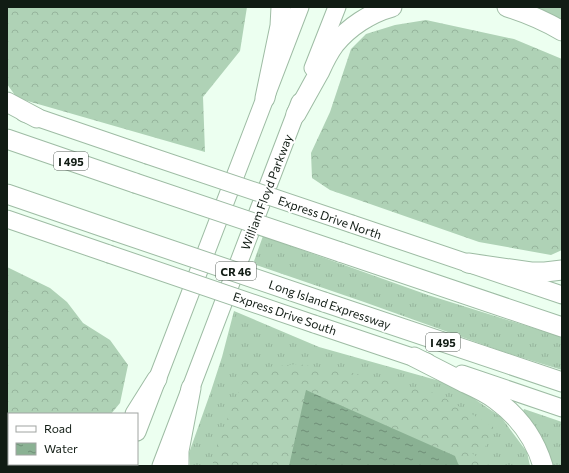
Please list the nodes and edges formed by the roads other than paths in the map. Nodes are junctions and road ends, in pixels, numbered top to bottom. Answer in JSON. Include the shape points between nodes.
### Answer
{"nodes":[{"id":1,"x":281,"y":7,"type":"edge"},
{"id":2,"x":300,"y":7,"type":"edge"},
{"id":3,"x":337,"y":7,"type":"edge"},
{"id":4,"x":392,"y":7,"type":"edge"},
{"id":5,"x":507,"y":7,"type":"edge"},
{"id":6,"x":562,"y":31,"type":"edge"},
{"id":7,"x":265,"y":98,"type":"junction"},
{"id":8,"x":7,"y":102,"type":"edge"},
{"id":9,"x":7,"y":107,"type":"edge"},
{"id":10,"x":296,"y":114,"type":"junction"},
{"id":11,"x":38,"y":118,"type":"junction"},
{"id":12,"x":7,"y":139,"type":"edge"},
{"id":13,"x":7,"y":194,"type":"edge"},
{"id":14,"x":7,"y":219,"type":"edge"},
{"id":15,"x":468,"y":263,"type":"junction"},
{"id":16,"x":562,"y":270,"type":"edge"},
{"id":17,"x":562,"y":295,"type":"edge"},
{"id":18,"x":562,"y":327,"type":"edge"},
{"id":19,"x":414,"y":357,"type":"junction"},
{"id":20,"x":157,"y":379,"type":"junction"},
{"id":21,"x":562,"y":382,"type":"edge"},
{"id":22,"x":191,"y":388,"type":"junction"},
{"id":23,"x":562,"y":408,"type":"edge"},
{"id":24,"x":136,"y":413,"type":"edge"},
{"id":25,"x":138,"y":429,"type":"edge"},
{"id":26,"x":161,"y":466,"type":"edge"},
{"id":27,"x":179,"y":466,"type":"edge"},
{"id":28,"x":543,"y":466,"type":"edge"}],
"edges":[{"from":1,"to":7,"type":"highway","via":[[280,26]]},
{"from":2,"to":7,"type":"main road","number":"CR 46"},
{"from":3,"to":10,"type":"main road","name":"William Floyd Parkway","number":"CR 46"},
{"from":4,"to":10,"type":"highway","via":[[363,20],[338,40]]},
{"from":5,"to":6,"type":"highway"},
{"from":7,"to":20,"type":"main road","number":"CR 46"},
{"from":8,"to":11,"type":"highway"},
{"from":9,"to":11,"type":"main road","name":"Express Drive North"},
{"from":10,"to":22,"type":"main road","name":"William Floyd Parkway","number":"CR 46"},
{"from":11,"to":15,"type":"main road","name":"Express Drive North","bridge":true},
{"from":12,"to":18,"type":"highway","number":"I 495","bridge":true},
{"from":13,"to":21,"type":"highway","name":"Long Island Expressway","number":"I 495","bridge":true},
{"from":14,"to":19,"type":"main road","name":"Express Drive South","bridge":true},
{"from":15,"to":16,"type":"highway","via":[[531,272]]},
{"from":15,"to":17,"type":"main road","name":"Express Drive North"},
{"from":19,"to":23,"type":"main road","name":"Express Drive South"},
{"from":19,"to":28,"type":"highway","via":[[482,391],[508,409],[537,448]]},
{"from":20,"to":24,"type":"highway"},
{"from":20,"to":25,"type":"main road","number":"CR 46"},
{"from":22,"to":26,"type":"main road","name":"William Floyd Parkway","number":"CR 46"},
{"from":22,"to":27,"type":"highway"}]}
